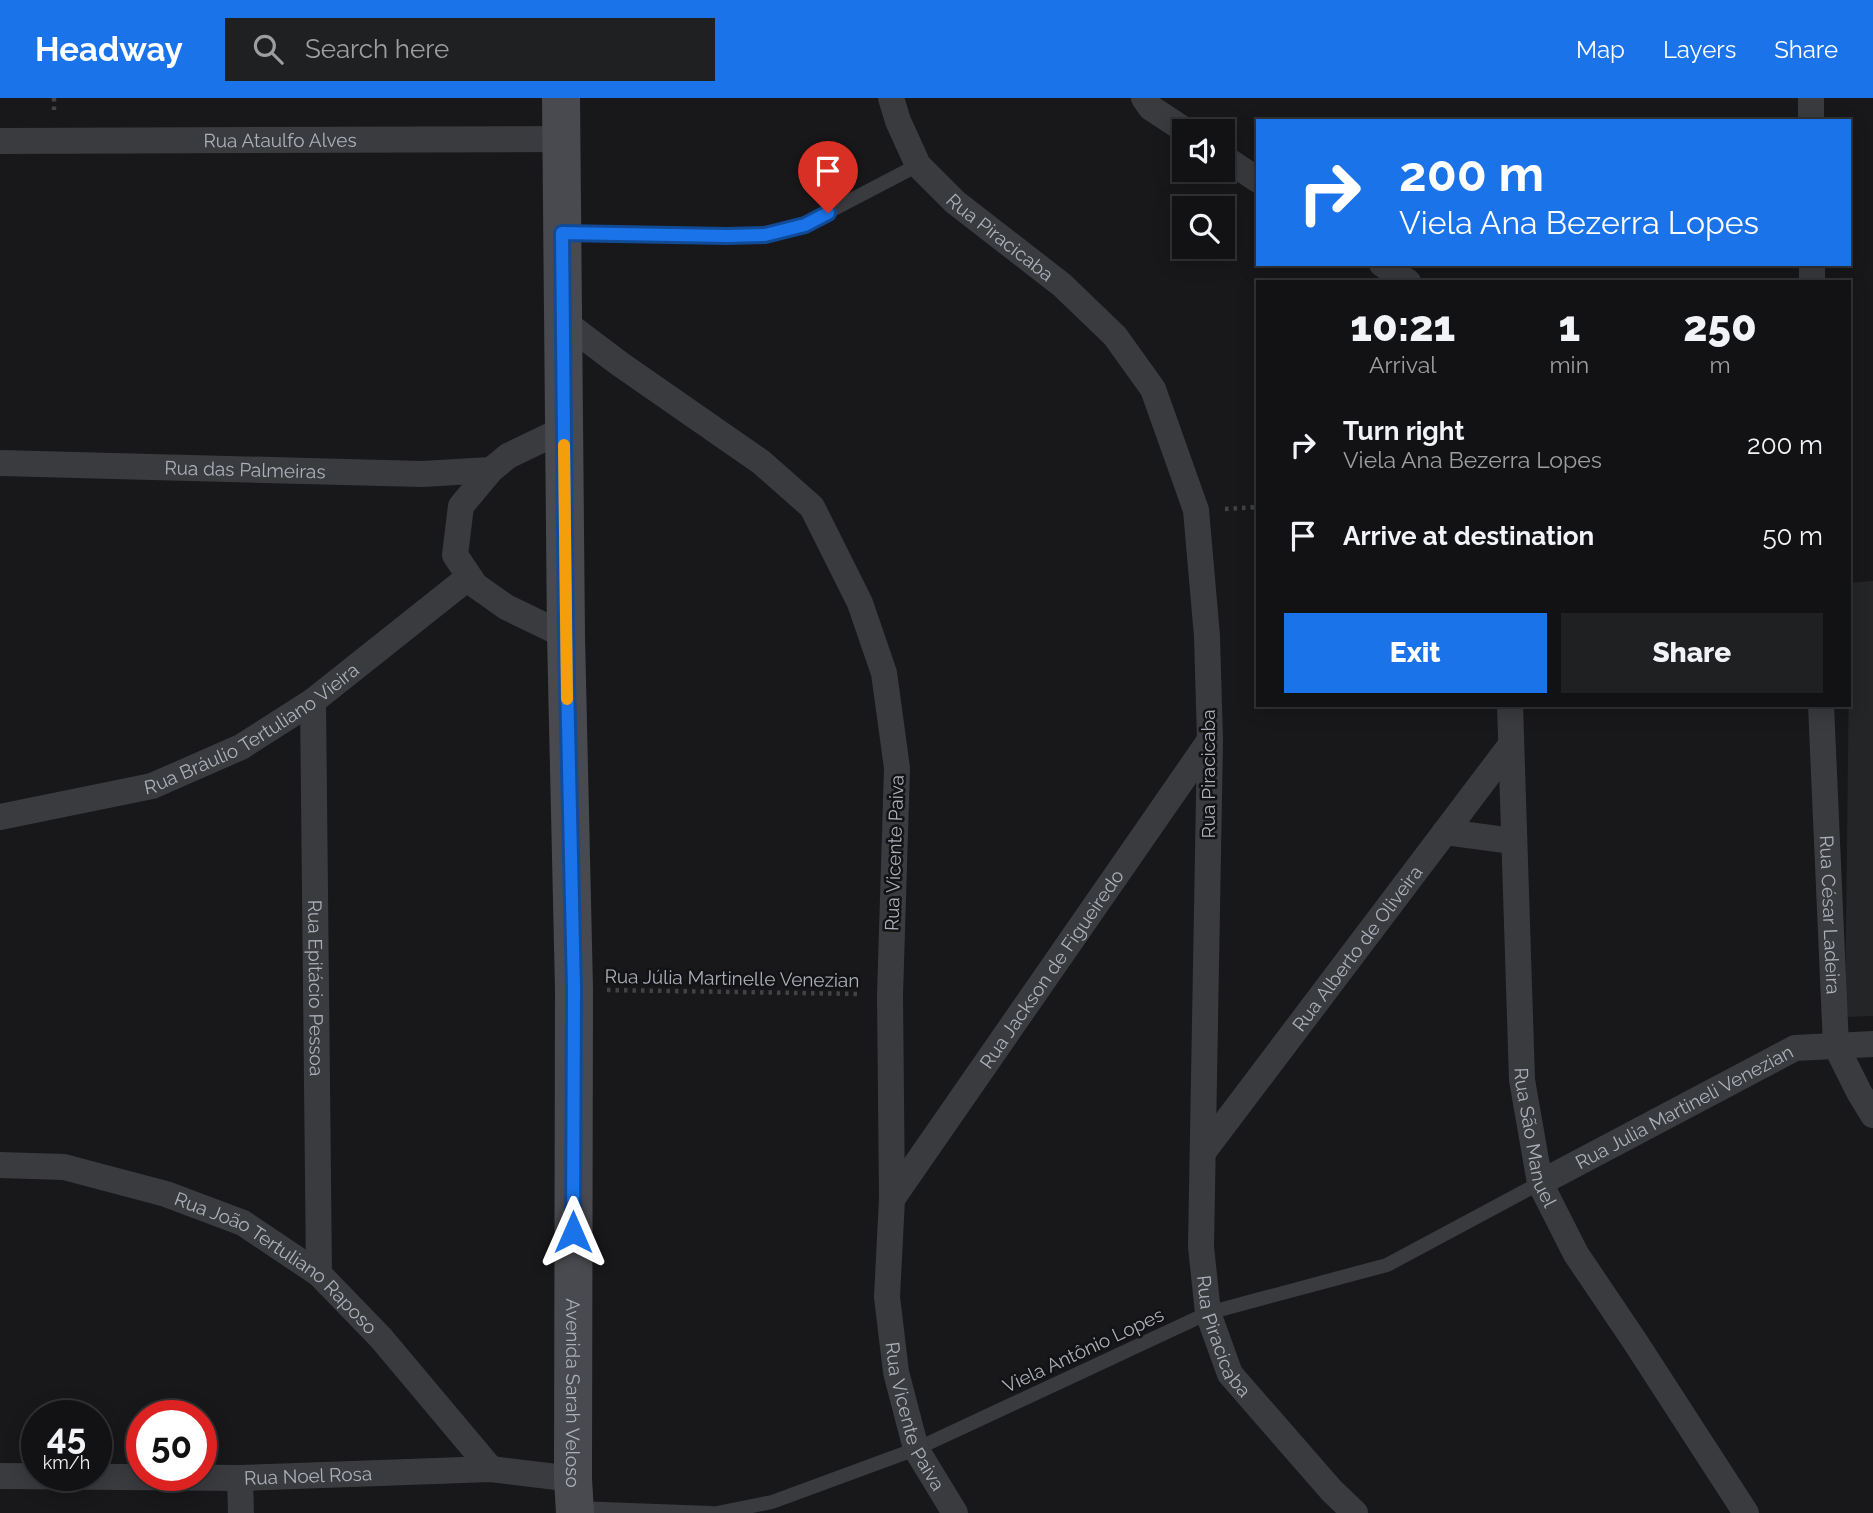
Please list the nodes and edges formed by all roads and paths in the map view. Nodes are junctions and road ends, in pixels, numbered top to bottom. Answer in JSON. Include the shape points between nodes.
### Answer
{"nodes":[{"id":1,"x":561,"y":98,"type":"edge"},
{"id":2,"x":891,"y":98,"type":"edge"},
{"id":3,"x":1811,"y":98,"type":"edge"},
{"id":4,"x":1155,"y":101,"type":"edge"},
{"id":5,"x":1174,"y":119,"type":"edge"},
{"id":6,"x":1811,"y":119,"type":"edge"},
{"id":7,"x":562,"y":139,"type":"junction"},
{"id":8,"x":0,"y":141,"type":"edge"},
{"id":9,"x":918,"y":165,"type":"junction"},
{"id":10,"x":1235,"y":165,"type":"edge"},
{"id":11,"x":1256,"y":179,"type":"edge"},
{"id":12,"x":562,"y":233,"type":"junction"},
{"id":13,"x":1385,"y":266,"type":"edge"},
{"id":14,"x":1405,"y":280,"type":"edge"},
{"id":15,"x":563,"y":321,"type":"junction"},
{"id":16,"x":564,"y":429,"type":"junction"},
{"id":17,"x":0,"y":463,"type":"edge"},
{"id":18,"x":491,"y":470,"type":"junction"},
{"id":19,"x":469,"y":577,"type":"junction"},
{"id":20,"x":566,"y":636,"type":"junction"},
{"id":21,"x":313,"y":701,"type":"junction"},
{"id":22,"x":1510,"y":707,"type":"edge"},
{"id":23,"x":1821,"y":707,"type":"edge"},
{"id":24,"x":1210,"y":740,"type":"junction"},
{"id":25,"x":1510,"y":746,"type":"junction"},
{"id":26,"x":0,"y":817,"type":"edge"},
{"id":27,"x":1445,"y":832,"type":"junction"},
{"id":28,"x":1513,"y":841,"type":"junction"},
{"id":29,"x":574,"y":989,"type":"junction"},
{"id":30,"x":890,"y":995,"type":"junction"},
{"id":31,"x":1873,"y":1044,"type":"edge"},
{"id":32,"x":1836,"y":1046,"type":"junction"},
{"id":33,"x":1873,"y":1115,"type":"edge"},
{"id":34,"x":1204,"y":1151,"type":"junction"},
{"id":35,"x":0,"y":1165,"type":"edge"},
{"id":36,"x":1540,"y":1183,"type":"junction"},
{"id":37,"x":892,"y":1199,"type":"junction"},
{"id":38,"x":319,"y":1274,"type":"junction"},
{"id":39,"x":1208,"y":1313,"type":"junction"},
{"id":40,"x":916,"y":1449,"type":"junction"},
{"id":41,"x":491,"y":1469,"type":"junction"},
{"id":42,"x":0,"y":1476,"type":"edge"},
{"id":43,"x":240,"y":1478,"type":"junction"},
{"id":44,"x":574,"y":1500,"type":"edge"},
{"id":45,"x":241,"y":1513,"type":"edge"},
{"id":46,"x":714,"y":1513,"type":"edge"},
{"id":47,"x":955,"y":1513,"type":"edge"},
{"id":48,"x":1355,"y":1513,"type":"edge"},
{"id":49,"x":1746,"y":1513,"type":"edge"}],
"edges":[{"from":1,"to":7,"type":"main road","name":"Avenida Sarah Veloso"},
{"from":2,"to":9,"type":"street","name":"Rua Piracicaba"},
{"from":3,"to":6,"type":"street"},
{"from":4,"to":5,"type":"street"},
{"from":7,"to":8,"type":"street","name":"Rua Ataulfo Alves"},
{"from":7,"to":12,"type":"main road","name":"Avenida Sarah Veloso"},
{"from":9,"to":12,"type":"lane","via":[[805,225],[765,235]]},
{"from":9,"to":24,"type":"street","name":"Rua Piracicaba","via":[[955,202],[1062,285],[1115,336],[1153,389],[1196,510]]},
{"from":10,"to":11,"type":"street"},
{"from":12,"to":15,"type":"main road","name":"Avenida Sarah Veloso"},
{"from":13,"to":14,"type":"street"},
{"from":15,"to":16,"type":"main road","name":"Avenida Sarah Veloso"},
{"from":15,"to":30,"type":"street","name":"Rua Vicente Paiva","via":[[761,463],[812,508],[860,603],[884,673],[897,768]]},
{"from":16,"to":18,"type":"street","via":[[508,456]]},
{"from":16,"to":20,"type":"main road","name":"Avenida Sarah Veloso"},
{"from":17,"to":18,"type":"street","name":"Rua das Palmeiras","via":[[422,474]]},
{"from":18,"to":19,"type":"street","via":[[461,506],[455,555]]},
{"from":19,"to":20,"type":"street","via":[[506,607]]},
{"from":19,"to":21,"type":"street","name":"Rua Bráulio Tertuliano Vieira"},
{"from":20,"to":29,"type":"main road","name":"Avenida Sarah Veloso"},
{"from":21,"to":26,"type":"street","name":"Rua Bráulio Tertuliano Vieira","via":[[240,747],[152,786]]},
{"from":21,"to":38,"type":"street","name":"Rua Epitácio Pessoa"},
{"from":22,"to":25,"type":"street","name":"Rua São Manuel"},
{"from":23,"to":32,"type":"street","name":"Rua César Ladeira"},
{"from":24,"to":34,"type":"street","name":"Rua Piracicaba"},
{"from":24,"to":37,"type":"street","name":"Rua Jackson de Figueiredo"},
{"from":25,"to":27,"type":"street","name":"Rua Alberto de Oliveira"},
{"from":25,"to":28,"type":"street","name":"Rua São Manuel"},
{"from":27,"to":28,"type":"street"},
{"from":27,"to":34,"type":"street","name":"Rua Alberto de Oliveira"},
{"from":28,"to":36,"type":"street","name":"Rua São Manuel","via":[[1522,1080]]},
{"from":29,"to":30,"type":"path","name":"Rua Júlia Martinelle Venezian"},
{"from":29,"to":44,"type":"main road","name":"Avenida Sarah Veloso"},
{"from":30,"to":37,"type":"street","name":"Rua Vicente Paiva"},
{"from":31,"to":32,"type":"street","name":"Rua Julia Martineli Venezian"},
{"from":32,"to":33,"type":"street","name":"Rua César Ladeira"},
{"from":32,"to":36,"type":"street","name":"Rua Julia Martineli Venezian","via":[[1795,1048]]},
{"from":34,"to":39,"type":"street","name":"Rua Piracicaba","via":[[1200,1247]]},
{"from":35,"to":38,"type":"street","name":"Rua João Tertuliano Raposo","via":[[64,1167],[166,1194],[243,1223]]},
{"from":36,"to":39,"type":"lane","name":"Viela Antônio Lopes","via":[[1387,1265]]},
{"from":36,"to":49,"type":"street","name":"Rua São Manuel","via":[[1576,1254]]},
{"from":37,"to":40,"type":"street","name":"Rua Vicente Paiva","via":[[887,1297],[896,1373]]},
{"from":38,"to":41,"type":"street","name":"Rua João Tertuliano Raposo","via":[[382,1338]]},
{"from":39,"to":40,"type":"lane","name":"Viela Antônio Lopes"},
{"from":39,"to":48,"type":"street","name":"Rua Piracicaba","via":[[1230,1374]]},
{"from":40,"to":46,"type":"lane","name":"Viela Antônio Lopes","via":[[772,1502]]},
{"from":40,"to":47,"type":"street","name":"Rua Vicente Paiva"},
{"from":41,"to":43,"type":"street","name":"Rua Noel Rosa"},
{"from":41,"to":44,"type":"street","name":"Rua Noel Rosa"},
{"from":42,"to":43,"type":"street","name":"Rua Noel Rosa"},
{"from":43,"to":45,"type":"street"},
{"from":44,"to":46,"type":"lane","name":"Viela Antônio Lopes"}]}
